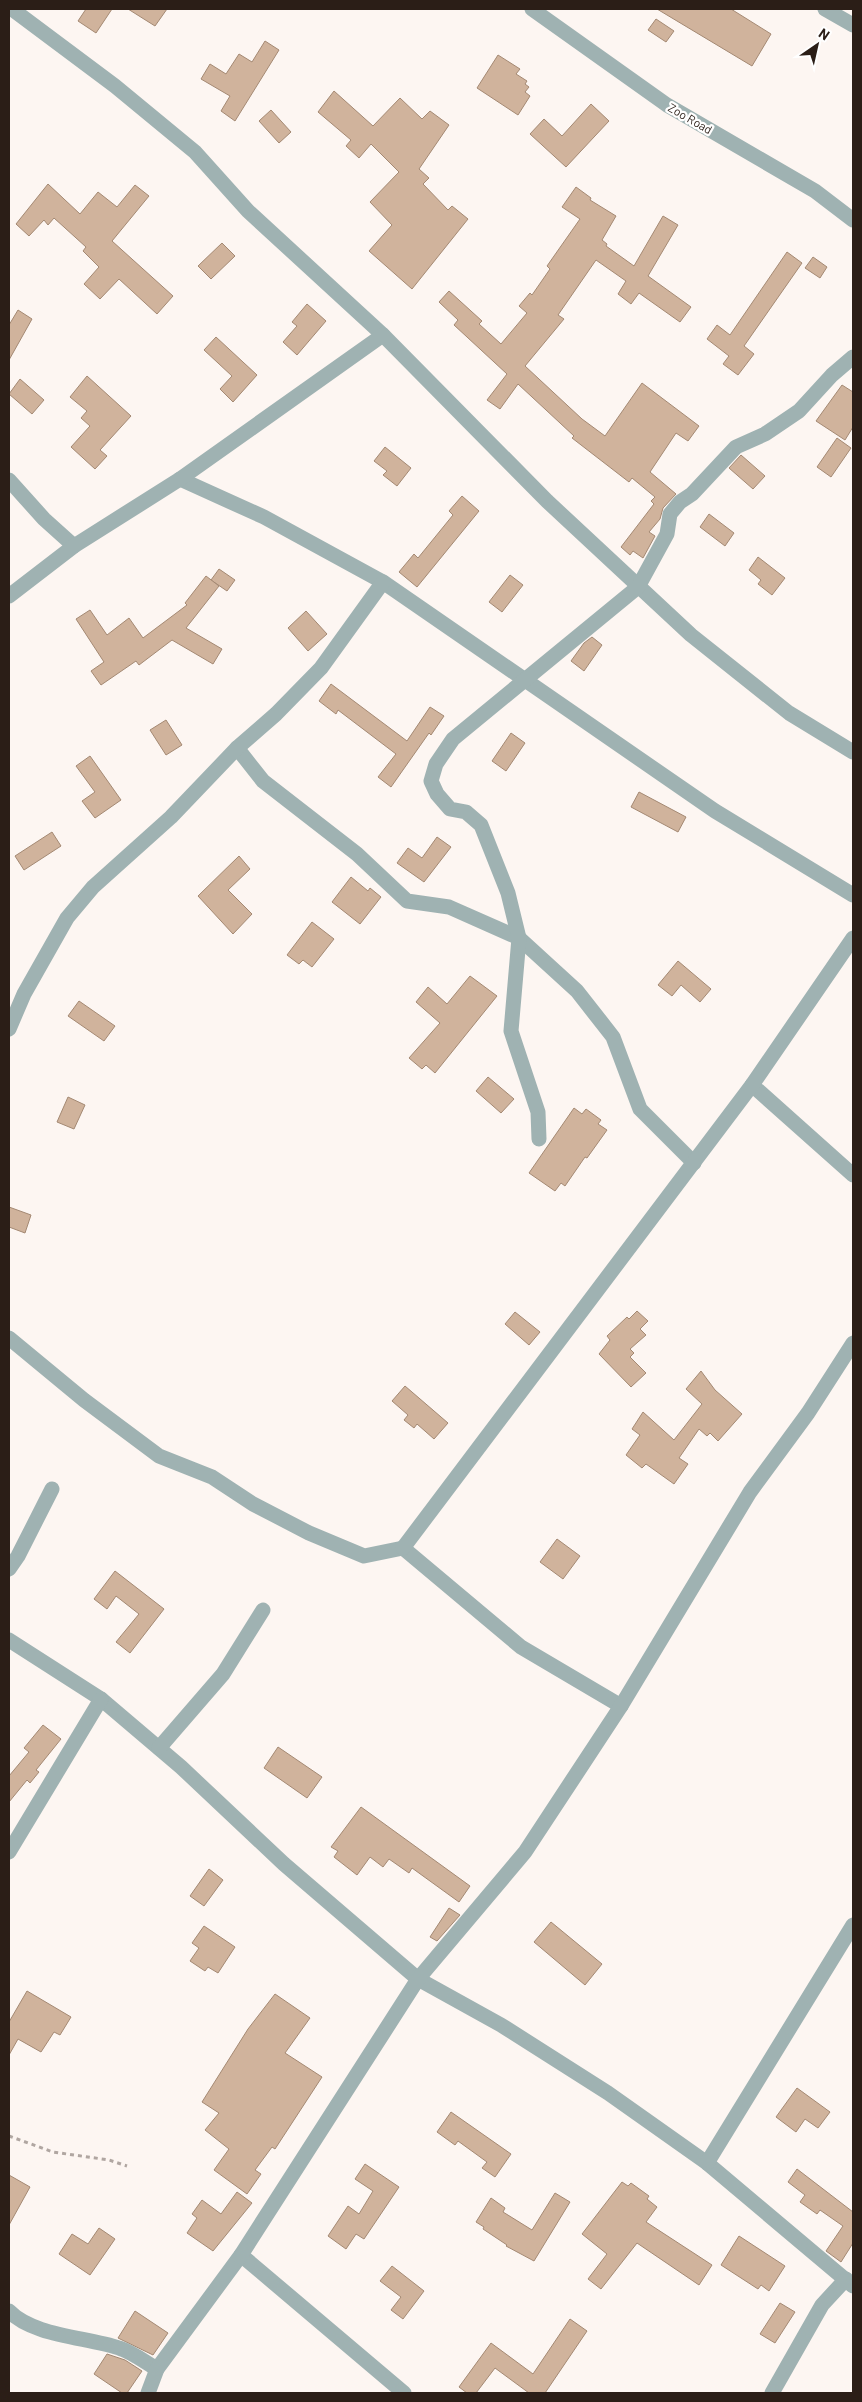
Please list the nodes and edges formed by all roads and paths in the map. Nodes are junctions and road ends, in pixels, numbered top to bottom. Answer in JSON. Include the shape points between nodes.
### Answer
{"nodes":[{"id":1,"x":12,"y":9,"type":"edge"},
{"id":2,"x":532,"y":9,"type":"edge"},
{"id":3,"x":825,"y":9,"type":"edge"},
{"id":4,"x":853,"y":25,"type":"edge"},
{"id":5,"x":853,"y":220,"type":"edge"},
{"id":6,"x":383,"y":335,"type":"junction"},
{"id":7,"x":853,"y":357,"type":"edge"},
{"id":8,"x":180,"y":479,"type":"junction"},
{"id":9,"x":9,"y":480,"type":"edge"},
{"id":10,"x":74,"y":546,"type":"junction"},
{"id":11,"x":382,"y":582,"type":"junction"},
{"id":12,"x":638,"y":587,"type":"junction"},
{"id":13,"x":9,"y":596,"type":"edge"},
{"id":14,"x":525,"y":681,"type":"junction"},
{"id":15,"x":237,"y":748,"type":"junction"},
{"id":16,"x":853,"y":752,"type":"edge"},
{"id":17,"x":853,"y":899,"type":"edge"},
{"id":18,"x":520,"y":938,"type":"junction"},
{"id":19,"x":853,"y":938,"type":"edge"},
{"id":20,"x":9,"y":1029,"type":"edge"},
{"id":21,"x":752,"y":1085,"type":"junction"},
{"id":22,"x":539,"y":1139,"type":"dead end"},
{"id":23,"x":694,"y":1163,"type":"junction"},
{"id":24,"x":853,"y":1175,"type":"edge"},
{"id":25,"x":9,"y":1338,"type":"edge"},
{"id":26,"x":853,"y":1343,"type":"edge"},
{"id":27,"x":52,"y":1489,"type":"dead end"},
{"id":28,"x":403,"y":1548,"type":"junction"},
{"id":29,"x":9,"y":1569,"type":"edge"},
{"id":30,"x":264,"y":1610,"type":"dead end"},
{"id":31,"x":9,"y":1640,"type":"edge"},
{"id":32,"x":101,"y":1699,"type":"junction"},
{"id":33,"x":621,"y":1706,"type":"junction"},
{"id":34,"x":158,"y":1748,"type":"junction"},
{"id":35,"x":9,"y":1852,"type":"edge"},
{"id":36,"x":853,"y":1924,"type":"edge"},
{"id":37,"x":418,"y":1979,"type":"junction"},
{"id":38,"x":9,"y":2136,"type":"edge"},
{"id":39,"x":707,"y":2163,"type":"junction"},
{"id":40,"x":127,"y":2166,"type":"dead end"},
{"id":41,"x":241,"y":2255,"type":"junction"},
{"id":42,"x":851,"y":2283,"type":"edge"},
{"id":43,"x":9,"y":2311,"type":"edge"},
{"id":44,"x":157,"y":2369,"type":"junction"},
{"id":45,"x":148,"y":2393,"type":"edge"},
{"id":46,"x":404,"y":2393,"type":"edge"},
{"id":47,"x":772,"y":2393,"type":"edge"}],
"edges":[{"from":1,"to":6,"type":"street","via":[[195,152],[248,211]]},
{"from":2,"to":5,"type":"street","name":"Zoo Road","via":[[667,106],[815,191]]},
{"from":3,"to":4,"type":"street"},
{"from":6,"to":8,"type":"street"},
{"from":6,"to":12,"type":"street","via":[[547,501]]},
{"from":7,"to":12,"type":"street","via":[[799,410],[765,434],[736,447],[692,494],[680,502],[670,514],[667,534]]},
{"from":8,"to":10,"type":"street"},
{"from":8,"to":11,"type":"street","via":[[264,517]]},
{"from":9,"to":10,"type":"street","via":[[44,520]]},
{"from":10,"to":13,"type":"street"},
{"from":11,"to":14,"type":"street"},
{"from":11,"to":15,"type":"street","via":[[321,668]]},
{"from":12,"to":14,"type":"street"},
{"from":12,"to":16,"type":"street","via":[[691,635],[789,713]]},
{"from":14,"to":17,"type":"street","via":[[715,811]]},
{"from":14,"to":18,"type":"street","via":[[453,739],[436,764],[431,781],[450,809],[466,812],[481,825],[508,893]]},
{"from":15,"to":18,"type":"street","via":[[263,781],[357,854],[407,901],[448,907]]},
{"from":15,"to":20,"type":"street","via":[[171,817],[93,887],[67,918],[24,994]]},
{"from":18,"to":22,"type":"street","via":[[511,1031],[538,1112]]},
{"from":18,"to":23,"type":"street","via":[[577,991],[613,1037],[640,1110]]},
{"from":19,"to":21,"type":"street"},
{"from":21,"to":23,"type":"street"},
{"from":21,"to":24,"type":"street"},
{"from":23,"to":28,"type":"street"},
{"from":25,"to":28,"type":"street","via":[[159,1456],[212,1477],[253,1504],[309,1533],[364,1556]]},
{"from":26,"to":33,"type":"street","via":[[808,1413],[750,1492]]},
{"from":27,"to":29,"type":"street"},
{"from":28,"to":33,"type":"street","via":[[521,1647]]},
{"from":30,"to":34,"type":"street","via":[[223,1674]]},
{"from":31,"to":32,"type":"street"},
{"from":32,"to":34,"type":"street"},
{"from":32,"to":35,"type":"street"},
{"from":33,"to":37,"type":"street","via":[[524,1852]]},
{"from":34,"to":37,"type":"street","via":[[284,1864]]},
{"from":36,"to":39,"type":"street"},
{"from":37,"to":39,"type":"street","via":[[501,2025],[608,2093]]},
{"from":37,"to":41,"type":"street"},
{"from":38,"to":40,"type":"path","via":[[53,2152],[109,2160]]},
{"from":39,"to":42,"type":"street"},
{"from":41,"to":44,"type":"street"},
{"from":41,"to":46,"type":"street"},
{"from":42,"to":47,"type":"street","via":[[822,2305]]},
{"from":43,"to":44,"type":"street","via":[[18,2321],[121,2348]]},
{"from":44,"to":45,"type":"street"}]}
